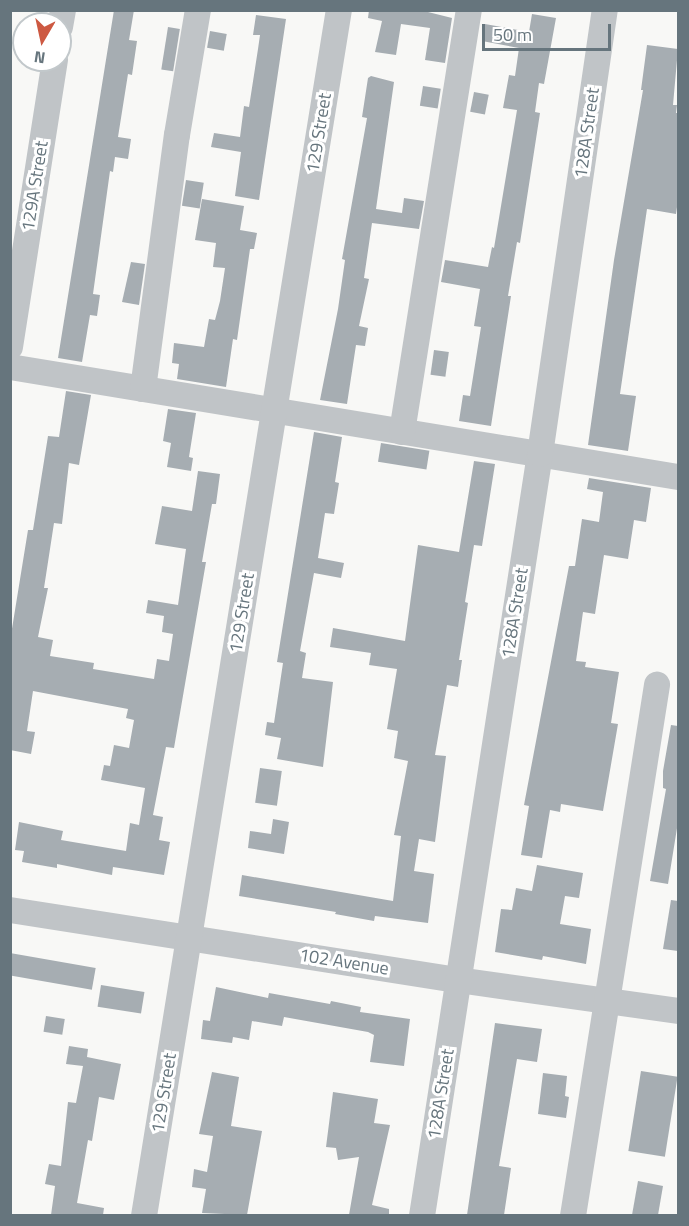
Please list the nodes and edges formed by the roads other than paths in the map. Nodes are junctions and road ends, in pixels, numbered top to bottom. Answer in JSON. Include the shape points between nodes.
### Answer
{"nodes":[{"id":1,"x":198,"y":10,"type":"edge"},
{"id":2,"x":339,"y":10,"type":"edge"},
{"id":3,"x":469,"y":10,"type":"edge"},
{"id":4,"x":605,"y":10,"type":"edge"},
{"id":5,"x":52,"y":72,"type":"edge"},
{"id":6,"x":22,"y":198,"type":"edge"},
{"id":7,"x":14,"y":306,"type":"edge"},
{"id":8,"x":10,"y":348,"type":"edge"},
{"id":9,"x":10,"y":367,"type":"edge"},
{"id":10,"x":143,"y":389,"type":"junction"},
{"id":11,"x":274,"y":410,"type":"junction"},
{"id":12,"x":402,"y":432,"type":"junction"},
{"id":13,"x":540,"y":454,"type":"junction"},
{"id":14,"x":678,"y":477,"type":"edge"},
{"id":15,"x":657,"y":685,"type":"dead end"},
{"id":16,"x":10,"y":910,"type":"edge"},
{"id":17,"x":190,"y":938,"type":"junction"},
{"id":18,"x":458,"y":980,"type":"junction"},
{"id":19,"x":607,"y":1002,"type":"junction"},
{"id":20,"x":678,"y":1011,"type":"edge"},
{"id":21,"x":144,"y":1215,"type":"edge"},
{"id":22,"x":422,"y":1215,"type":"edge"},
{"id":23,"x":573,"y":1215,"type":"edge"}],
"edges":[{"from":1,"to":10,"type":"street"},
{"from":2,"to":11,"type":"street","name":"129 Street"},
{"from":3,"to":12,"type":"street"},
{"from":4,"to":13,"type":"street","name":"128A Street"},
{"from":5,"to":6,"type":"street","name":"129A Street"},
{"from":6,"to":7,"type":"street","name":"129A Street"},
{"from":7,"to":8,"type":"street","name":"129A Street"},
{"from":9,"to":10,"type":"street"},
{"from":10,"to":11,"type":"street"},
{"from":11,"to":12,"type":"street"},
{"from":11,"to":17,"type":"street","name":"129 Street"},
{"from":12,"to":13,"type":"street"},
{"from":13,"to":14,"type":"street"},
{"from":13,"to":18,"type":"street","name":"128A Street"},
{"from":15,"to":19,"type":"street"},
{"from":16,"to":17,"type":"street","name":"102 Avenue"},
{"from":17,"to":18,"type":"street","name":"102 Avenue"},
{"from":17,"to":21,"type":"street","name":"129 Street"},
{"from":18,"to":19,"type":"street","name":"102 Avenue"},
{"from":18,"to":22,"type":"street","name":"128A Street"},
{"from":19,"to":20,"type":"street","name":"102 Avenue"},
{"from":19,"to":23,"type":"street"}]}
